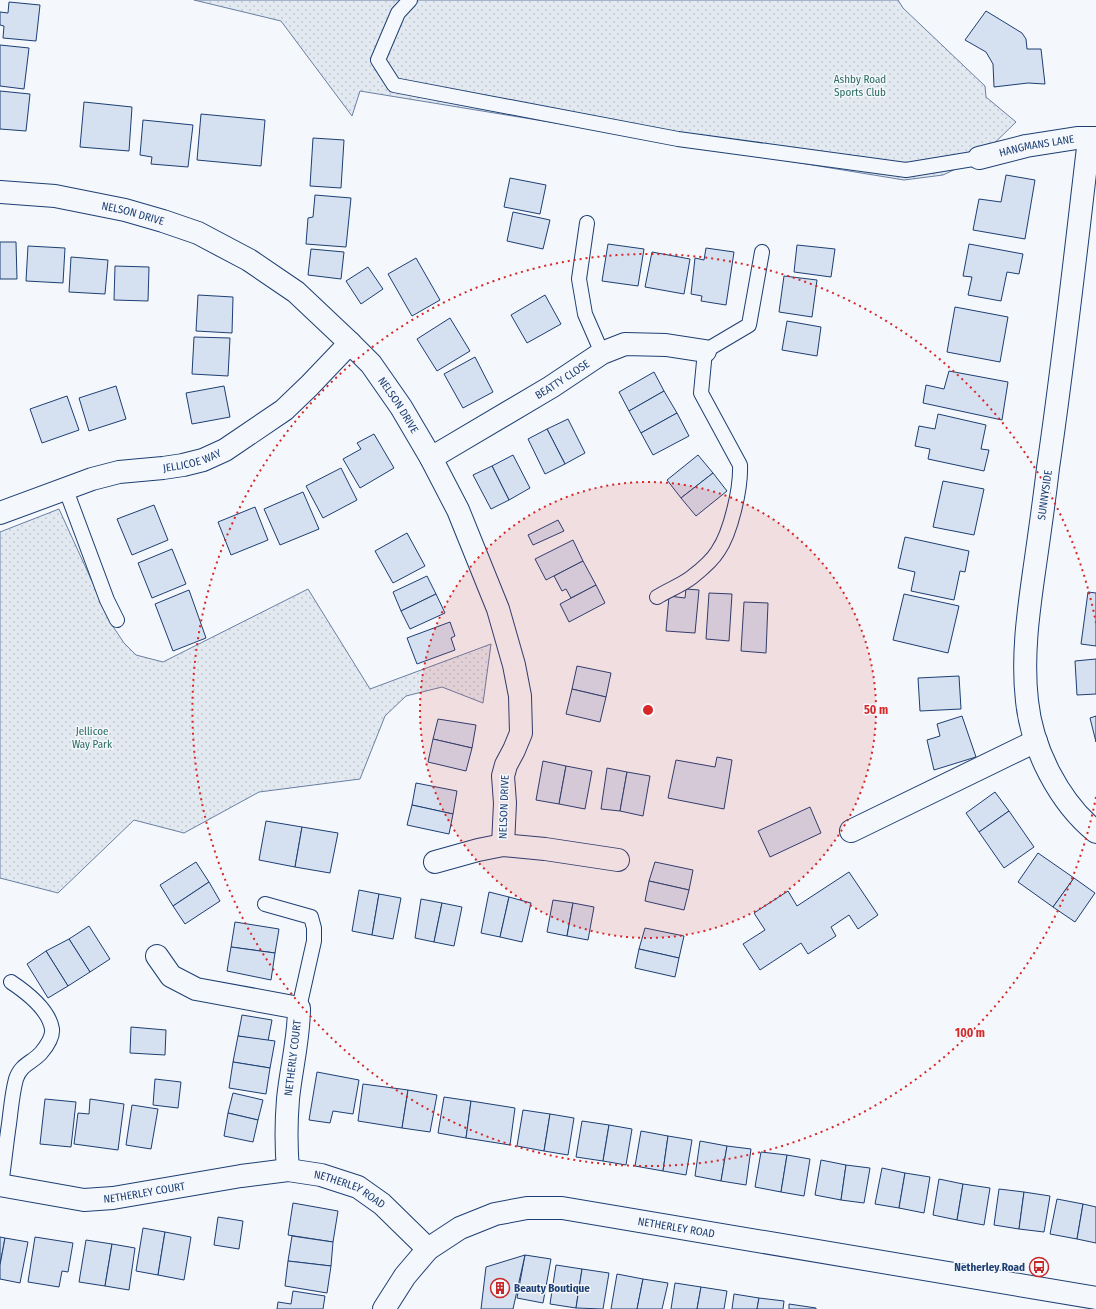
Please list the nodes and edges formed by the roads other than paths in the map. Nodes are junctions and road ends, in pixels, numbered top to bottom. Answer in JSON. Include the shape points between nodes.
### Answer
{"nodes":[{"id":1,"x":410,"y":0,"type":"edge"},
{"id":2,"x":1093,"y":138,"type":"edge"},
{"id":3,"x":979,"y":158,"type":"joint"},
{"id":4,"x":0,"y":192,"type":"edge"},
{"id":5,"x":587,"y":223,"type":"dead end"},
{"id":6,"x":762,"y":252,"type":"dead end"},
{"id":7,"x":350,"y":343,"type":"junction"},
{"id":8,"x":705,"y":350,"type":"junction"},
{"id":9,"x":602,"y":353,"type":"junction"},
{"id":10,"x":432,"y":458,"type":"junction"},
{"id":11,"x":66,"y":490,"type":"junction"},
{"id":12,"x":0,"y":513,"type":"edge"},
{"id":13,"x":657,"y":597,"type":"dead end"},
{"id":14,"x":117,"y":620,"type":"dead end"},
{"id":15,"x":1036,"y":742,"type":"junction"},
{"id":16,"x":851,"y":831,"type":"dead end"},
{"id":17,"x":1096,"y":832,"type":"edge"},
{"id":18,"x":503,"y":845,"type":"junction"},
{"id":19,"x":618,"y":860,"type":"dead end"},
{"id":20,"x":435,"y":862,"type":"dead end"},
{"id":21,"x":265,"y":904,"type":"dead end"},
{"id":22,"x":157,"y":956,"type":"dead end"},
{"id":23,"x":11,"y":982,"type":"dead end"},
{"id":24,"x":298,"y":1008,"type":"junction"},
{"id":25,"x":288,"y":1170,"type":"junction"},
{"id":26,"x":1,"y":1185,"type":"edge"},
{"id":27,"x":428,"y":1250,"type":"junction"},
{"id":28,"x":1096,"y":1298,"type":"edge"},
{"id":29,"x":384,"y":1309,"type":"edge"}],
"edges":[{"from":1,"to":3,"type":"lane","via":[[398,14],[378,60],[394,85],[678,139],[906,170]]},
{"from":2,"to":3,"type":"street","name":"HANGMANS LANE","via":[[1026,146]]},
{"from":2,"to":15,"type":"street","name":"SUNNYSIDE","via":[[1028,616],[1027,702]]},
{"from":4,"to":7,"type":"street","name":"NELSON DRIVE","via":[[55,196],[124,210],[198,233],[249,260],[296,292]]},
{"from":5,"to":9,"type":"lane","via":[[579,279],[585,314]]},
{"from":6,"to":8,"type":"lane","via":[[750,325]]},
{"from":7,"to":10,"type":"street","name":"NELSON DRIVE","via":[[371,364]]},
{"from":7,"to":11,"type":"street","name":"JELLICOE WAY","via":[[284,410],[225,450],[203,460],[163,468],[119,472]]},
{"from":8,"to":9,"type":"street","name":"BEATTY CLOSE","via":[[666,345],[625,344]]},
{"from":8,"to":13,"type":"lane","via":[[701,393],[740,465],[741,478],[733,514],[718,551],[691,578]]},
{"from":9,"to":10,"type":"street","name":"BEATTY CLOSE","via":[[551,387]]},
{"from":10,"to":18,"type":"street","name":"NELSON DRIVE","via":[[458,510],[498,609],[518,681],[521,733],[503,776]]},
{"from":11,"to":12,"type":"street","name":"JELLICOE WAY"},
{"from":11,"to":14,"type":"lane","via":[[107,600]]},
{"from":15,"to":16,"type":"street"},
{"from":15,"to":17,"type":"street","name":"SUNNYSIDE","via":[[1043,761],[1061,792],[1083,821]]},
{"from":18,"to":19,"type":"street"},
{"from":18,"to":20,"type":"street"},
{"from":21,"to":24,"type":"lane","via":[[311,917],[314,941]]},
{"from":22,"to":24,"type":"street","name":"NETHERLY COURT","via":[[171,976],[196,989]]},
{"from":23,"to":26,"type":"lane","via":[[36,1002],[52,1030],[50,1041],[40,1054],[26,1064],[18,1076],[13,1091]]},
{"from":24,"to":25,"type":"street","name":"NETHERLY COURT","via":[[299,1027],[288,1098]]},
{"from":25,"to":26,"type":"street","name":"NETHERLEY COURT","via":[[114,1198],[84,1200]]},
{"from":25,"to":27,"type":"street","name":"NETHERLEY ROAD","via":[[321,1175],[358,1187],[382,1204]]},
{"from":27,"to":28,"type":"street","name":"NETHERLEY ROAD","via":[[460,1228],[494,1214],[528,1208],[562,1208]]},
{"from":27,"to":29,"type":"street","via":[[405,1276]]}]}
